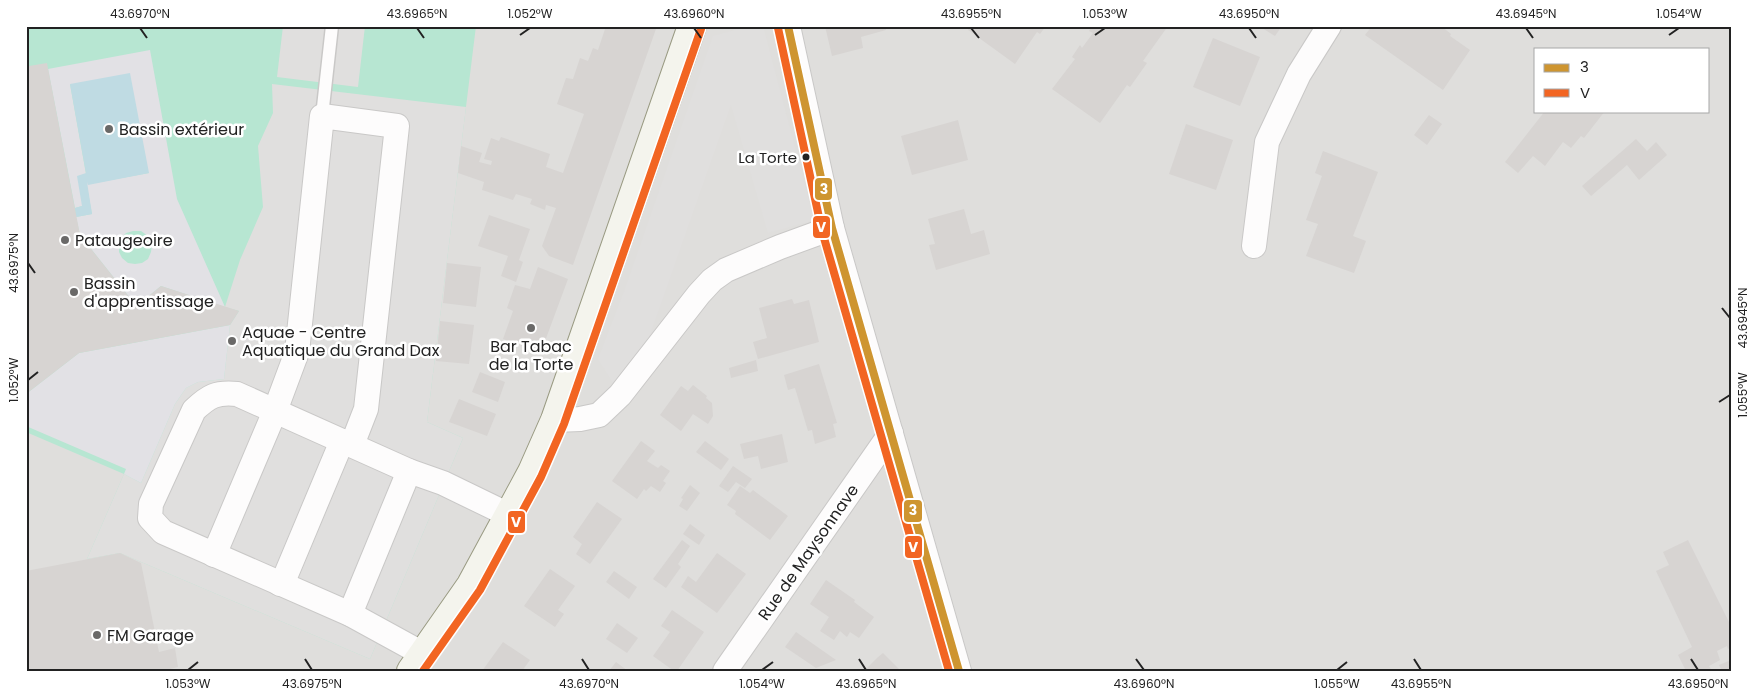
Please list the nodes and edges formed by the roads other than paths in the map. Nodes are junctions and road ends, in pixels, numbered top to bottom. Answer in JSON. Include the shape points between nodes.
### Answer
{"nodes":[{"id":1,"x":332,"y":26,"type":"edge"},
{"id":2,"x":692,"y":26,"type":"edge"},
{"id":3,"x":788,"y":26,"type":"edge"},
{"id":4,"x":1329,"y":26,"type":"edge"},
{"id":5,"x":322,"y":116,"type":"junction"},
{"id":6,"x":832,"y":228,"type":"junction"},
{"id":7,"x":1254,"y":246,"type":"dead end"},
{"id":8,"x":275,"y":411,"type":"junction"},
{"id":9,"x":555,"y":420,"type":"junction"},
{"id":10,"x":891,"y":432,"type":"junction"},
{"id":11,"x":347,"y":443,"type":"junction"},
{"id":12,"x":409,"y":470,"type":"junction"},
{"id":13,"x":509,"y":515,"type":"junction"},
{"id":14,"x":214,"y":555,"type":"junction"},
{"id":15,"x":280,"y":584,"type":"junction"},
{"id":16,"x":350,"y":614,"type":"junction"},
{"id":17,"x":417,"y":663,"type":"edge"},
{"id":18,"x":725,"y":671,"type":"edge"},
{"id":19,"x":959,"y":671,"type":"edge"}],
"edges":[{"from":1,"to":5,"type":"lane"},
{"from":2,"to":9,"type":"main road"},
{"from":3,"to":6,"type":"street"},
{"from":4,"to":7,"type":"street","via":[[1299,74],[1267,142]]},
{"from":5,"to":8,"type":"street","via":[[297,352]]},
{"from":5,"to":11,"type":"street","via":[[397,126],[366,409]]},
{"from":6,"to":9,"type":"street","via":[[726,270],[698,294],[620,395],[599,414]]},
{"from":6,"to":10,"type":"street"},
{"from":8,"to":11,"type":"street"},
{"from":8,"to":14,"type":"street"},
{"from":8,"to":14,"type":"street","via":[[237,394],[222,392],[206,399],[194,410],[151,504],[150,518],[163,532]]},
{"from":9,"to":13,"type":"main road"},
{"from":10,"to":18,"type":"street","name":"Rue de Maysonnave"},
{"from":10,"to":19,"type":"street"},
{"from":11,"to":12,"type":"street"},
{"from":11,"to":15,"type":"street"},
{"from":12,"to":13,"type":"street"},
{"from":12,"to":16,"type":"street"},
{"from":13,"to":17,"type":"main road","via":[[471,585]]},
{"from":14,"to":15,"type":"street"},
{"from":15,"to":16,"type":"street"},
{"from":16,"to":17,"type":"street"}]}
